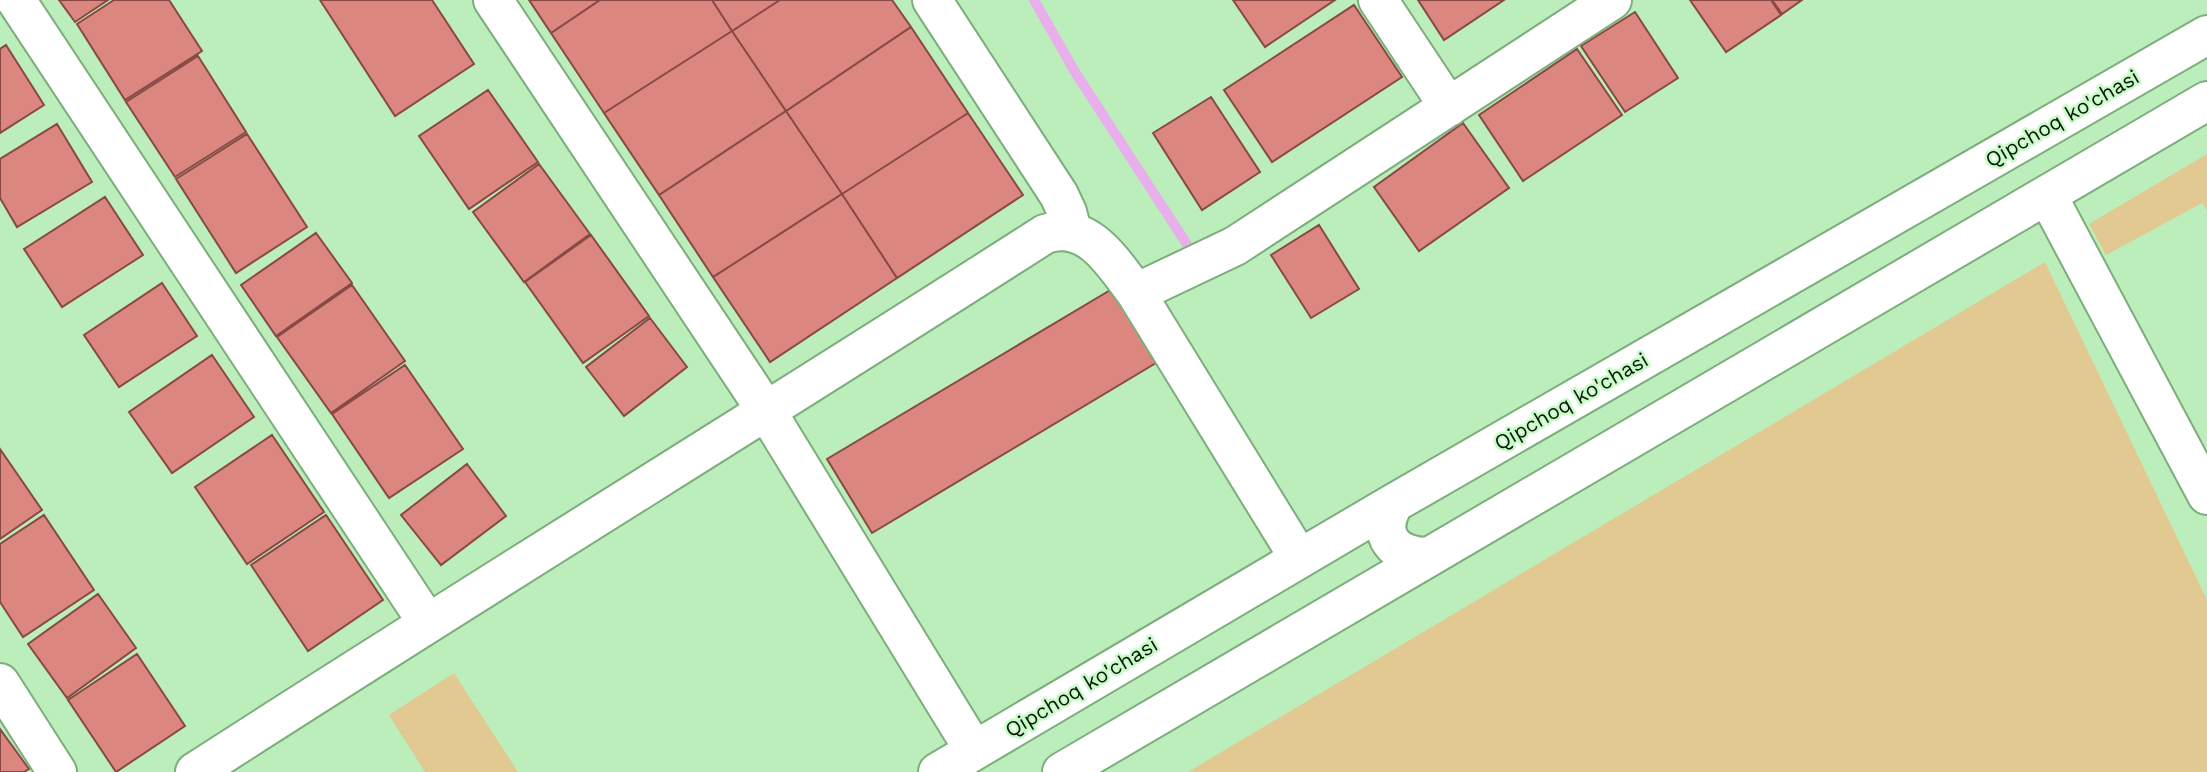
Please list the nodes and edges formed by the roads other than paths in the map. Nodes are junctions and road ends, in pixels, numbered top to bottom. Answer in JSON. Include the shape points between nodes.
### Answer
{"nodes":[{"id":1,"x":16,"y":0,"type":"edge"},
{"id":2,"x":493,"y":0,"type":"edge"},
{"id":3,"x":932,"y":0,"type":"edge"},
{"id":4,"x":1378,"y":0,"type":"edge"},
{"id":5,"x":1612,"y":0,"type":"edge"},
{"id":6,"x":2207,"y":35,"type":"edge"},
{"id":7,"x":2207,"y":101,"type":"edge"},
{"id":8,"x":1449,"y":107,"type":"junction"},
{"id":9,"x":2047,"y":195,"type":"junction"},
{"id":10,"x":1072,"y":231,"type":"junction"},
{"id":11,"x":1136,"y":293,"type":"junction"},
{"id":12,"x":767,"y":412,"type":"junction"},
{"id":13,"x":2207,"y":495,"type":"edge"},
{"id":14,"x":1394,"y":503,"type":"junction"},
{"id":15,"x":1429,"y":557,"type":"junction"},
{"id":16,"x":1299,"y":558,"type":"junction"},
{"id":17,"x":426,"y":622,"type":"junction"},
{"id":18,"x":0,"y":683,"type":"edge"},
{"id":19,"x":974,"y":750,"type":"junction"},
{"id":20,"x":57,"y":772,"type":"edge"},
{"id":21,"x":195,"y":772,"type":"edge"},
{"id":22,"x":938,"y":772,"type":"edge"},
{"id":23,"x":1062,"y":772,"type":"edge"}],
"edges":[{"from":1,"to":17,"type":"street"},
{"from":2,"to":12,"type":"street"},
{"from":3,"to":10,"type":"street","via":[[1059,195]]},
{"from":4,"to":8,"type":"street"},
{"from":5,"to":8,"type":"street"},
{"from":6,"to":14,"type":"street","name":"Qipchoq ko'chasi"},
{"from":7,"to":9,"type":"street"},
{"from":8,"to":11,"type":"street","via":[[1246,238]]},
{"from":9,"to":13,"type":"street"},
{"from":9,"to":15,"type":"street"},
{"from":10,"to":11,"type":"street","via":[[1093,242]]},
{"from":10,"to":12,"type":"street","via":[[1045,234]]},
{"from":11,"to":16,"type":"street"},
{"from":12,"to":17,"type":"street"},
{"from":12,"to":19,"type":"street"},
{"from":14,"to":15,"type":"street","via":[[1386,522],[1389,542],[1416,557]]},
{"from":14,"to":16,"type":"street","name":"Qipchoq ko'chasi"},
{"from":15,"to":23,"type":"street"},
{"from":16,"to":19,"type":"street","name":"Qipchoq ko'chasi"},
{"from":17,"to":21,"type":"street"},
{"from":18,"to":20,"type":"street"},
{"from":19,"to":22,"type":"street","name":"Qipchoq ko'chasi"}]}
